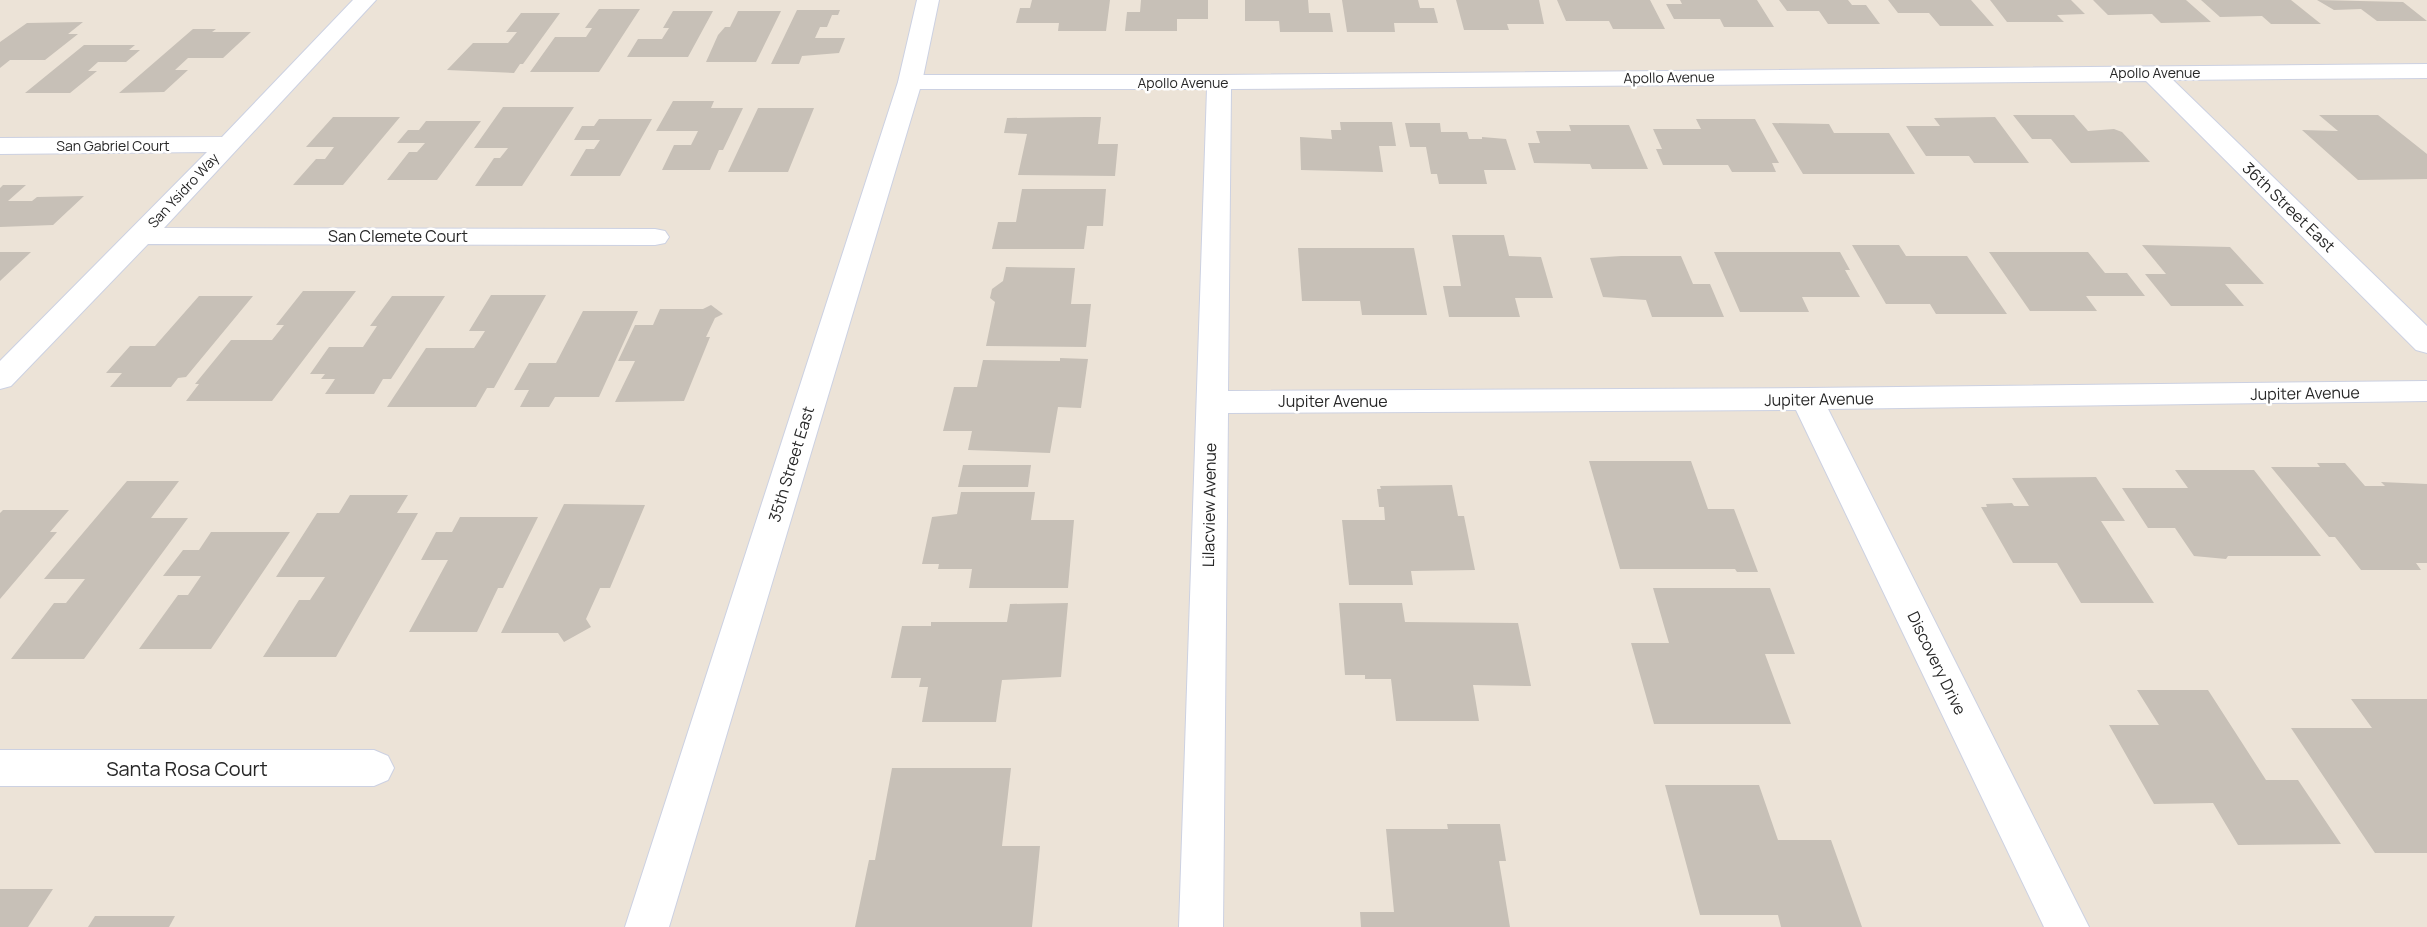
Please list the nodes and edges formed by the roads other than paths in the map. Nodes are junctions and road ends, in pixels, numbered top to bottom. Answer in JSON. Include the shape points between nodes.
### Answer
{"nodes":[{"id":1,"x":365,"y":0,"type":"edge"},
{"id":2,"x":928,"y":0,"type":"edge"},
{"id":3,"x":2427,"y":71,"type":"edge"},
{"id":4,"x":2151,"y":72,"type":"junction"},
{"id":5,"x":910,"y":82,"type":"junction"},
{"id":6,"x":1219,"y":82,"type":"junction"},
{"id":7,"x":225,"y":144,"type":"junction"},
{"id":8,"x":0,"y":146,"type":"edge"},
{"id":9,"x":141,"y":236,"type":"junction"},
{"id":10,"x":655,"y":237,"type":"dead end"},
{"id":11,"x":2427,"y":343,"type":"edge"},
{"id":12,"x":0,"y":379,"type":"edge"},
{"id":13,"x":2427,"y":391,"type":"edge"},
{"id":14,"x":1807,"y":399,"type":"junction"},
{"id":15,"x":1211,"y":402,"type":"junction"},
{"id":16,"x":0,"y":768,"type":"edge"},
{"id":17,"x":374,"y":768,"type":"dead end"},
{"id":18,"x":647,"y":927,"type":"edge"},
{"id":19,"x":1201,"y":927,"type":"edge"},
{"id":20,"x":2067,"y":927,"type":"edge"}],
"edges":[{"from":1,"to":7,"type":"street","name":"San Ysidro Way"},
{"from":2,"to":5,"type":"street","name":"35th Street East"},
{"from":3,"to":4,"type":"street","name":"Apollo Avenue"},
{"from":4,"to":6,"type":"street","name":"Apollo Avenue"},
{"from":4,"to":11,"type":"street","name":"36th Street East"},
{"from":5,"to":6,"type":"street","name":"Apollo Avenue"},
{"from":5,"to":18,"type":"street","name":"35th Street East"},
{"from":6,"to":15,"type":"street","name":"Lilacview Avenue"},
{"from":7,"to":8,"type":"street","name":"San Gabriel Court"},
{"from":7,"to":9,"type":"street","name":"San Ysidro Way"},
{"from":9,"to":10,"type":"street","name":"San Clemete Court"},
{"from":9,"to":12,"type":"street","name":"San Ysidro Way"},
{"from":13,"to":14,"type":"street","name":"Jupiter Avenue"},
{"from":14,"to":15,"type":"street","name":"Jupiter Avenue"},
{"from":14,"to":20,"type":"street","name":"Discovery Drive"},
{"from":15,"to":19,"type":"street","name":"Lilacview Avenue"},
{"from":16,"to":17,"type":"street","name":"Santa Rosa Court"}]}
